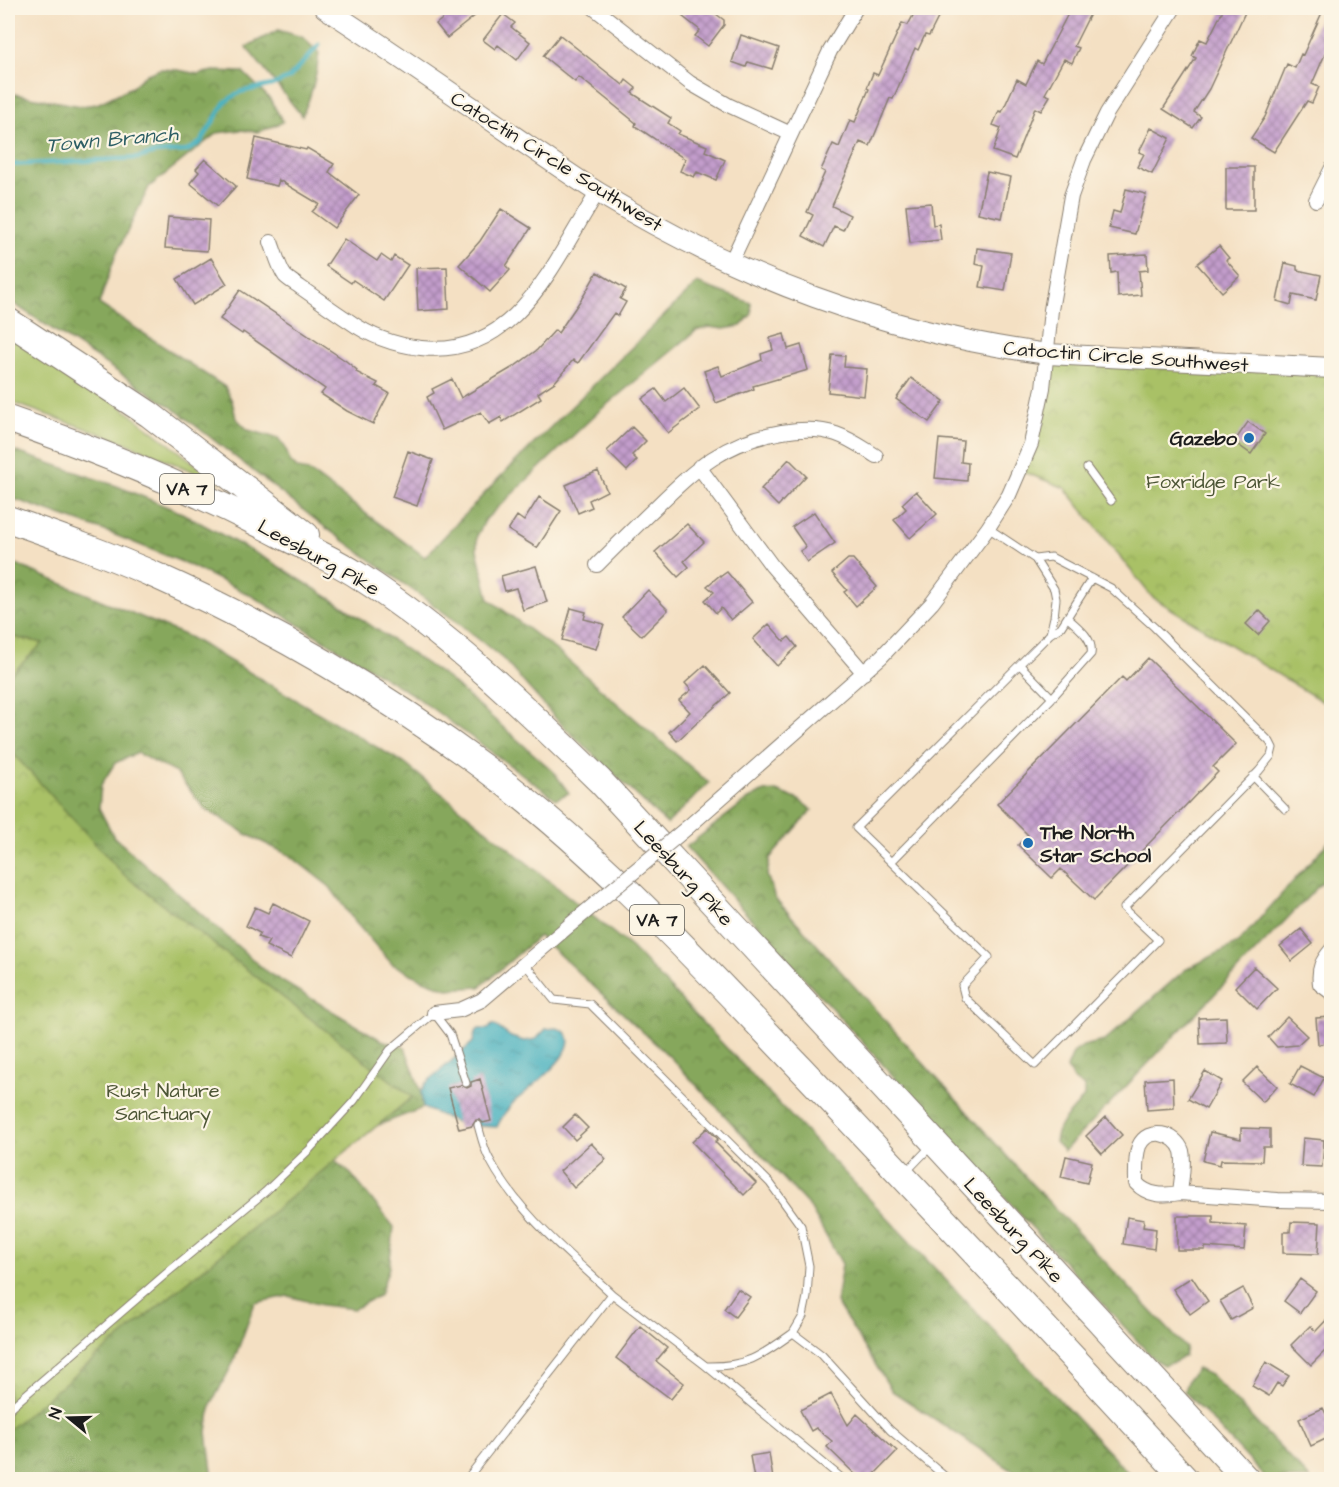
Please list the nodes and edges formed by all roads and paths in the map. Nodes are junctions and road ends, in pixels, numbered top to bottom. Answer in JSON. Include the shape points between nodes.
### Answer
{"nodes":[{"id":1,"x":325,"y":8,"type":"edge"},
{"id":2,"x":594,"y":8,"type":"edge"},
{"id":3,"x":856,"y":8,"type":"edge"},
{"id":4,"x":1174,"y":8,"type":"edge"},
{"id":5,"x":791,"y":134,"type":"junction"},
{"id":6,"x":1332,"y":168,"type":"edge"},
{"id":7,"x":598,"y":192,"type":"junction"},
{"id":8,"x":1316,"y":200,"type":"dead end"},
{"id":9,"x":271,"y":242,"type":"dead end"},
{"id":10,"x":730,"y":262,"type":"junction"},
{"id":11,"x":8,"y":321,"type":"edge"},
{"id":12,"x":1047,"y":354,"type":"junction"},
{"id":13,"x":1332,"y":368,"type":"edge"},
{"id":14,"x":8,"y":419,"type":"edge"},
{"id":15,"x":876,"y":456,"type":"dead end"},
{"id":16,"x":699,"y":466,"type":"junction"},
{"id":17,"x":1087,"y":468,"type":"dead end"},
{"id":18,"x":1110,"y":501,"type":"dead end"},
{"id":19,"x":8,"y":519,"type":"edge"},
{"id":20,"x":988,"y":528,"type":"junction"},
{"id":21,"x":1035,"y":559,"type":"junction"},
{"id":22,"x":597,"y":565,"type":"dead end"},
{"id":23,"x":358,"y":575,"type":"junction"},
{"id":24,"x":1092,"y":578,"type":"junction"},
{"id":25,"x":1068,"y":618,"type":"junction"},
{"id":26,"x":1050,"y":634,"type":"junction"},
{"id":27,"x":1020,"y":665,"type":"junction"},
{"id":28,"x":864,"y":673,"type":"junction"},
{"id":29,"x":1052,"y":698,"type":"junction"},
{"id":30,"x":1254,"y":776,"type":"junction"},
{"id":31,"x":1285,"y":809,"type":"dead end"},
{"id":32,"x":891,"y":862,"type":"junction"},
{"id":33,"x":1332,"y":949,"type":"edge"},
{"id":34,"x":524,"y":963,"type":"junction"},
{"id":35,"x":1332,"y":993,"type":"edge"},
{"id":36,"x":434,"y":1014,"type":"junction"},
{"id":37,"x":466,"y":1083,"type":"dead end"},
{"id":38,"x":478,"y":1127,"type":"dead end"},
{"id":39,"x":933,"y":1143,"type":"junction"},
{"id":40,"x":903,"y":1176,"type":"junction"},
{"id":41,"x":1180,"y":1193,"type":"junction"},
{"id":42,"x":1332,"y":1201,"type":"edge"},
{"id":43,"x":612,"y":1294,"type":"junction"},
{"id":44,"x":792,"y":1333,"type":"junction"},
{"id":45,"x":706,"y":1366,"type":"junction"},
{"id":46,"x":8,"y":1410,"type":"edge"},
{"id":47,"x":466,"y":1479,"type":"edge"},
{"id":48,"x":844,"y":1479,"type":"edge"},
{"id":49,"x":949,"y":1479,"type":"edge"},
{"id":50,"x":1186,"y":1479,"type":"edge"},
{"id":51,"x":1247,"y":1479,"type":"edge"}],
"edges":[{"from":1,"to":7,"type":"main road","name":"Catoctin Circle Southwest"},
{"from":2,"to":5,"type":"street","via":[[690,82],[728,105]]},
{"from":3,"to":5,"type":"street","via":[[830,51]]},
{"from":4,"to":12,"type":"street","via":[[1107,113],[1083,160],[1061,243]]},
{"from":5,"to":10,"type":"street"},
{"from":6,"to":8,"type":"street"},
{"from":7,"to":9,"type":"street","via":[[534,296],[515,317],[488,336],[457,346],[407,346],[382,340],[356,327],[285,276]]},
{"from":7,"to":10,"type":"main road","name":"Catoctin Circle Southwest"},
{"from":10,"to":12,"type":"main road","name":"Catoctin Circle Southwest","via":[[802,294],[896,325],[961,341]]},
{"from":11,"to":23,"type":"highway","via":[[149,414]]},
{"from":12,"to":13,"type":"main road","name":"Catoctin Circle Southwest"},
{"from":12,"to":20,"type":"street","via":[[1031,444],[1009,495]]},
{"from":14,"to":23,"type":"highway","name":"Leesburg Pike","number":"VA 7","via":[[126,462],[226,506]]},
{"from":15,"to":16,"type":"street","via":[[837,434],[789,430],[743,441]]},
{"from":16,"to":22,"type":"street"},
{"from":16,"to":28,"type":"street","via":[[772,566]]},
{"from":17,"to":18,"type":"lane"},
{"from":19,"to":40,"type":"highway","number":"VA 7","via":[[89,548],[217,604],[390,703],[487,770],[591,855]]},
{"from":20,"to":21,"type":"lane"},
{"from":20,"to":28,"type":"street","via":[[932,603]]},
{"from":21,"to":24,"type":"lane","via":[[1051,556]]},
{"from":21,"to":26,"type":"lane","via":[[1054,589]]},
{"from":23,"to":39,"type":"highway","name":"Leesburg Pike","number":"VA 7","via":[[433,629],[513,697],[600,781]]},
{"from":24,"to":25,"type":"lane"},
{"from":24,"to":30,"type":"lane","via":[[1111,588],[1154,627],[1270,742],[1271,756]]},
{"from":25,"to":26,"type":"lane"},
{"from":25,"to":29,"type":"lane","via":[[1093,647],[1085,663]]},
{"from":26,"to":27,"type":"lane"},
{"from":27,"to":29,"type":"lane"},
{"from":27,"to":32,"type":"lane","via":[[856,828]]},
{"from":28,"to":34,"type":"street","bridge":true,"via":[[688,828]]},
{"from":29,"to":32,"type":"lane"},
{"from":30,"to":31,"type":"lane"},
{"from":30,"to":32,"type":"lane","via":[[1124,908],[1158,940],[1035,1065],[965,998],[962,986],[989,957]]},
{"from":33,"to":35,"type":"street","via":[[1318,971],[1320,984]]},
{"from":34,"to":36,"type":"street","via":[[482,1000],[460,1010]]},
{"from":34,"to":44,"type":"lane","via":[[554,1000],[590,1004],[770,1183],[801,1226],[809,1266],[803,1316]]},
{"from":36,"to":37,"type":"lane","via":[[450,1034]]},
{"from":36,"to":46,"type":"lane","via":[[390,1050],[354,1101],[265,1192]]},
{"from":38,"to":43,"type":"lane","via":[[488,1158],[512,1195]]},
{"from":39,"to":40,"type":"lane"},
{"from":39,"to":51,"type":"highway","name":"Leesburg Pike","number":"VA 7"},
{"from":40,"to":50,"type":"highway","number":"VA 7"},
{"from":41,"to":41,"type":"street","via":[[1182,1153],[1178,1144],[1170,1136],[1158,1133],[1145,1138],[1139,1147],[1136,1183],[1142,1190],[1165,1196]]},
{"from":41,"to":42,"type":"street"},
{"from":43,"to":45,"type":"lane"},
{"from":43,"to":47,"type":"lane"},
{"from":44,"to":45,"type":"lane","via":[[746,1363]]},
{"from":44,"to":49,"type":"lane","via":[[822,1355],[890,1430]]},
{"from":45,"to":48,"type":"lane"}]}
